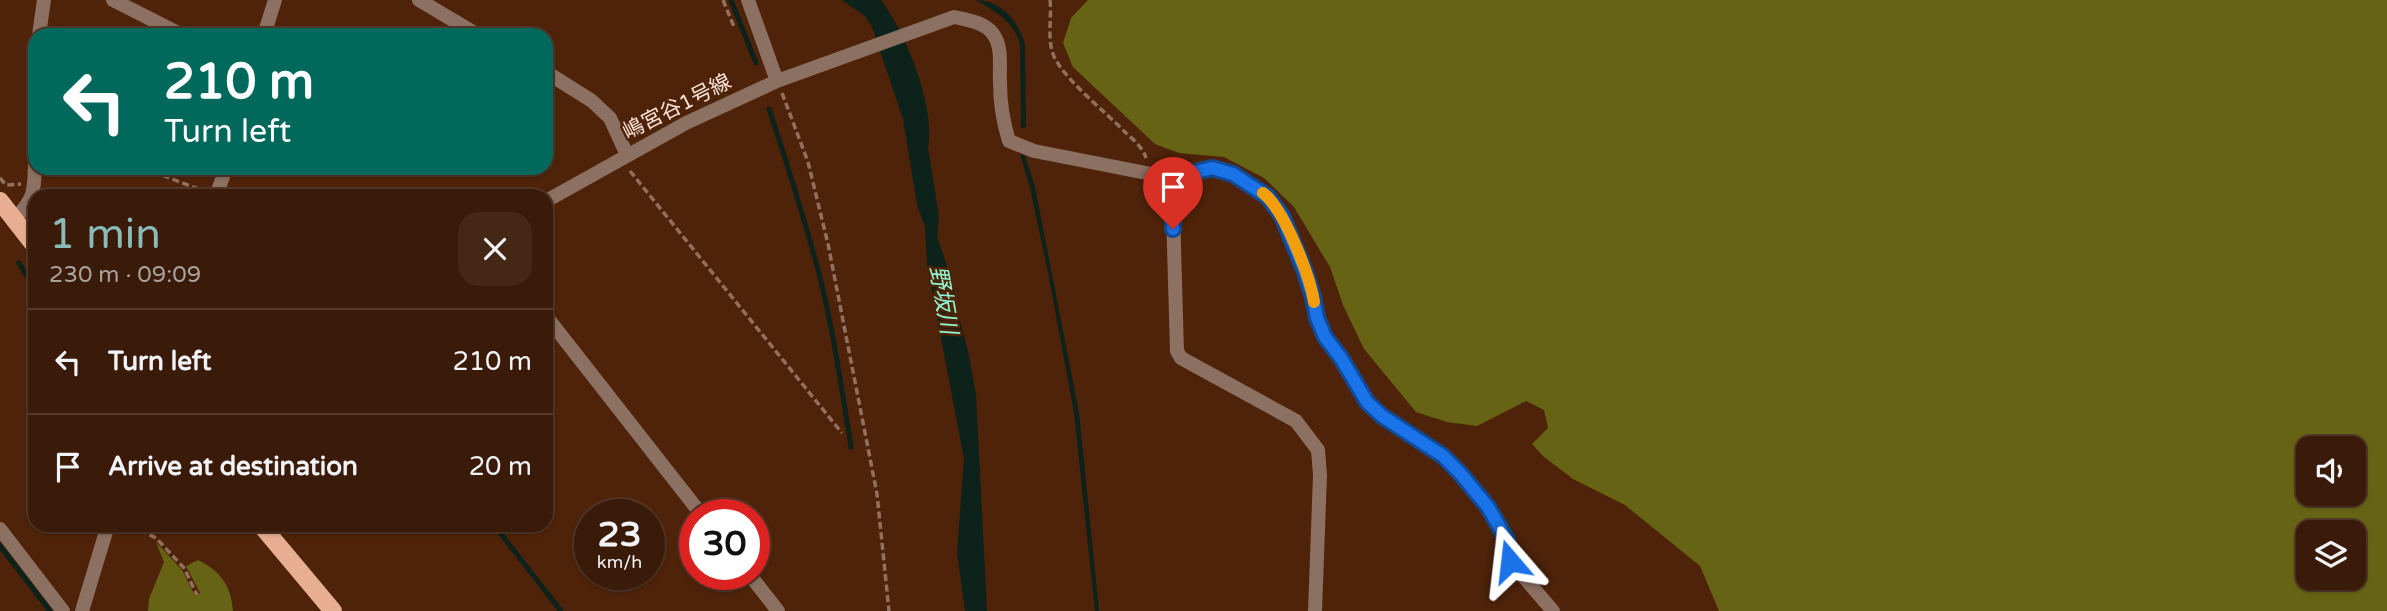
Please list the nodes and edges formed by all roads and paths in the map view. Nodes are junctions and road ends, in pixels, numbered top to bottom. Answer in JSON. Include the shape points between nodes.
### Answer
{"nodes":[{"id":1,"x":44,"y":0,"type":"edge"},
{"id":2,"x":113,"y":0,"type":"edge"},
{"id":3,"x":275,"y":0,"type":"edge"},
{"id":4,"x":419,"y":0,"type":"edge"},
{"id":5,"x":723,"y":0,"type":"edge"},
{"id":6,"x":748,"y":0,"type":"edge"},
{"id":7,"x":1050,"y":0,"type":"edge"},
{"id":8,"x":734,"y":27,"type":"dead end"},
{"id":9,"x":40,"y":28,"type":"edge"},
{"id":10,"x":168,"y":28,"type":"edge"},
{"id":11,"x":266,"y":28,"type":"edge"},
{"id":12,"x":466,"y":28,"type":"edge"},
{"id":13,"x":553,"y":76,"type":"edge"},
{"id":14,"x":777,"y":81,"type":"junction"},
{"id":15,"x":624,"y":157,"type":"junction"},
{"id":16,"x":1149,"y":174,"type":"junction"},
{"id":17,"x":161,"y":175,"type":"edge"},
{"id":18,"x":0,"y":178,"type":"edge"},
{"id":19,"x":1172,"y":178,"type":"junction"},
{"id":20,"x":25,"y":181,"type":"dead end"},
{"id":21,"x":198,"y":189,"type":"edge"},
{"id":22,"x":553,"y":197,"type":"edge"},
{"id":23,"x":0,"y":201,"type":"edge"},
{"id":24,"x":28,"y":205,"type":"edge"},
{"id":25,"x":15,"y":219,"type":"junction"},
{"id":26,"x":28,"y":237,"type":"edge"},
{"id":27,"x":553,"y":325,"type":"edge"},
{"id":28,"x":842,"y":433,"type":"dead end"},
{"id":29,"x":689,"y":499,"type":"edge"},
{"id":30,"x":0,"y":529,"type":"edge"},
{"id":31,"x":106,"y":532,"type":"edge"},
{"id":32,"x":144,"y":532,"type":"edge"},
{"id":33,"x":267,"y":532,"type":"edge"},
{"id":34,"x":762,"y":590,"type":"edge"},
{"id":35,"x":197,"y":595,"type":"dead end"},
{"id":36,"x":63,"y":611,"type":"edge"},
{"id":37,"x":82,"y":611,"type":"edge"},
{"id":38,"x":333,"y":611,"type":"edge"},
{"id":39,"x":778,"y":611,"type":"edge"},
{"id":40,"x":889,"y":611,"type":"edge"},
{"id":41,"x":1315,"y":611,"type":"edge"},
{"id":42,"x":1553,"y":611,"type":"edge"}],
"edges":[{"from":1,"to":9,"type":"street"},
{"from":2,"to":10,"type":"street"},
{"from":3,"to":11,"type":"street"},
{"from":4,"to":12,"type":"street"},
{"from":5,"to":8,"type":"path"},
{"from":6,"to":14,"type":"street"},
{"from":7,"to":16,"type":"path","via":[[1054,55],[1065,73],[1144,152]]},
{"from":13,"to":15,"type":"street","via":[[610,117]]},
{"from":14,"to":15,"type":"street","name":"嶋宮谷1号線"},
{"from":14,"to":16,"type":"street","name":"嶋宮谷1号線","via":[[954,17],[977,22],[993,33],[1000,54],[1009,141],[1034,151]]},
{"from":14,"to":40,"type":"path","via":[[808,162],[828,244],[877,494]]},
{"from":15,"to":22,"type":"street","name":"嶋宮谷1号線"},
{"from":15,"to":28,"type":"path"},
{"from":16,"to":19,"type":"street"},
{"from":17,"to":21,"type":"path"},
{"from":18,"to":20,"type":"path","via":[[13,187]]},
{"from":19,"to":41,"type":"street","via":[[1177,351],[1181,358],[1296,421],[1318,450]]},
{"from":19,"to":42,"type":"street","via":[[1212,168],[1233,174],[1268,197],[1282,216],[1304,269],[1325,337],[1367,402],[1443,456],[1467,481],[1507,540],[1510,561]]},
{"from":23,"to":25,"type":"main road"},
{"from":24,"to":25,"type":"street"},
{"from":25,"to":26,"type":"main road"},
{"from":27,"to":29,"type":"street"},
{"from":30,"to":36,"type":"street"},
{"from":31,"to":37,"type":"street"},
{"from":32,"to":35,"type":"path","via":[[184,568]]},
{"from":33,"to":38,"type":"main road"},
{"from":34,"to":39,"type":"street"}]}
